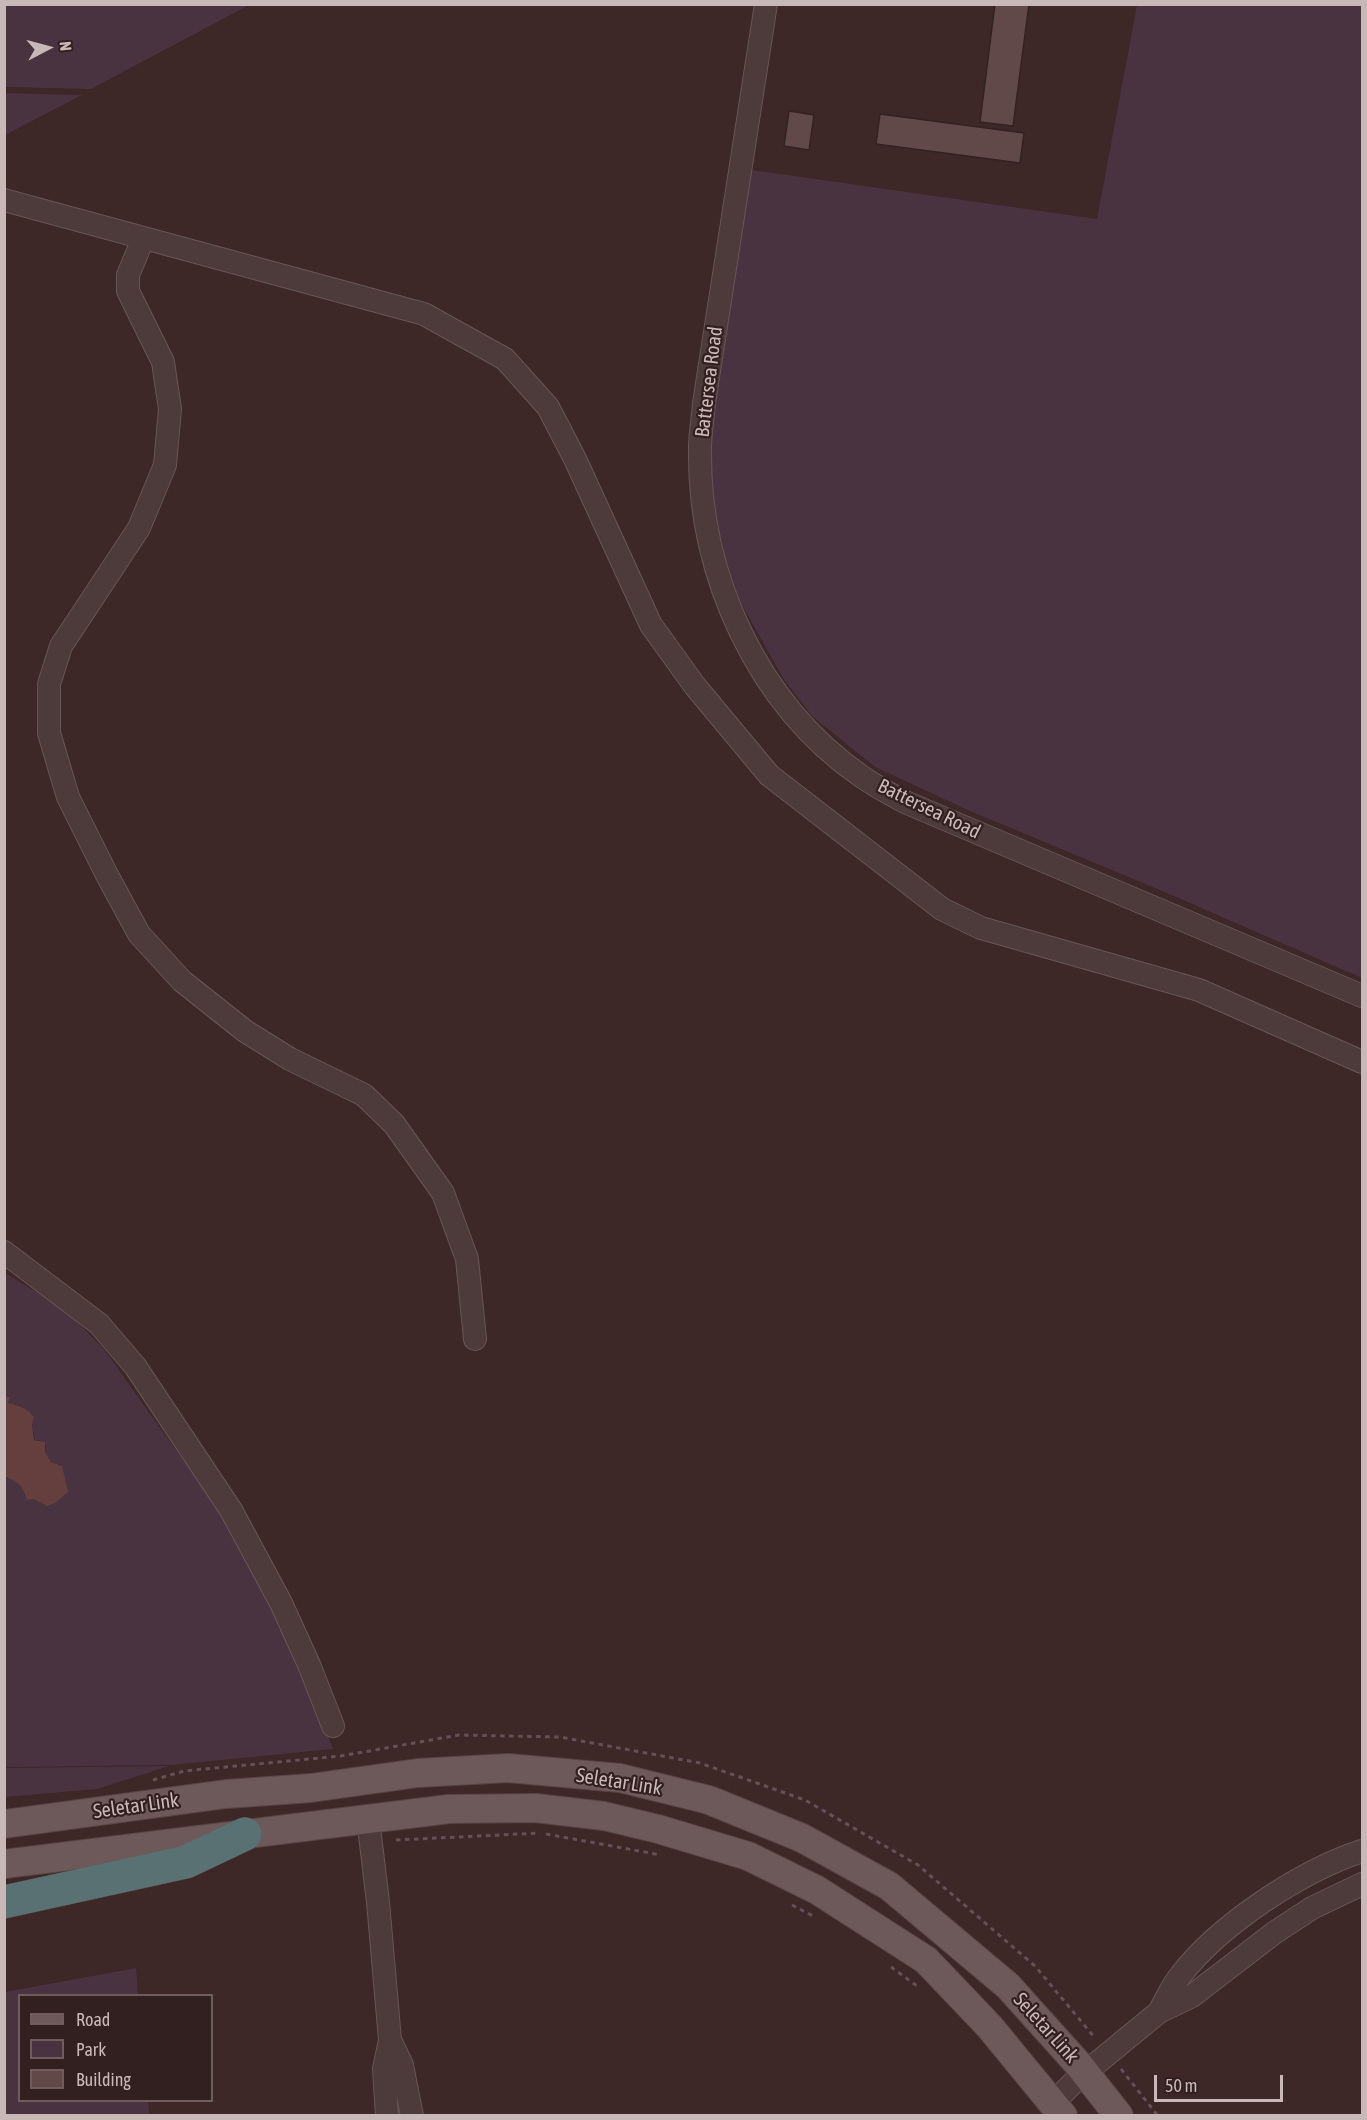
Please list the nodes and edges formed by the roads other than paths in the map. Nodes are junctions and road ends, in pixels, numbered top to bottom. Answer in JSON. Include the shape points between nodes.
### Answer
{"nodes":[{"id":1,"x":766,"y":4,"type":"edge"},
{"id":2,"x":4,"y":200,"type":"edge"},
{"id":3,"x":143,"y":239,"type":"junction"},
{"id":4,"x":1362,"y":996,"type":"edge"},
{"id":5,"x":1362,"y":1062,"type":"edge"},
{"id":6,"x":4,"y":1252,"type":"edge"},
{"id":7,"x":475,"y":1339,"type":"dead end"},
{"id":8,"x":333,"y":1726,"type":"dead end"},
{"id":9,"x":335,"y":1784,"type":"junction"},
{"id":10,"x":4,"y":1824,"type":"edge"},
{"id":11,"x":369,"y":1830,"type":"junction"},
{"id":12,"x":245,"y":1834,"type":"junction"},
{"id":13,"x":1362,"y":1851,"type":"edge"},
{"id":14,"x":4,"y":1864,"type":"edge"},
{"id":15,"x":1362,"y":1884,"type":"edge"},
{"id":16,"x":4,"y":1902,"type":"edge"},
{"id":17,"x":1159,"y":2012,"type":"junction"},
{"id":18,"x":390,"y":2040,"type":"junction"},
{"id":19,"x":1086,"y":2073,"type":"junction"},
{"id":20,"x":1059,"y":2110,"type":"edge"},
{"id":21,"x":387,"y":2115,"type":"edge"},
{"id":22,"x":412,"y":2115,"type":"edge"},
{"id":23,"x":1119,"y":2115,"type":"edge"}],
"edges":[{"from":1,"to":4,"type":"lane","name":"Battersea Road","via":[[700,449],[703,506],[713,558],[730,613],[754,657],[781,700],[818,740],[861,776],[904,802]]},
{"from":2,"to":3,"type":"lane"},
{"from":3,"to":5,"type":"lane","via":[[424,314],[505,359],[548,407],[651,625],[694,686],[769,775],[942,909],[981,928],[1199,990]]},
{"from":3,"to":7,"type":"lane","via":[[128,275],[128,291],[163,362],[170,409],[165,465],[139,528],[61,646],[49,684],[49,733],[61,776],[106,875],[139,934],[182,981],[281,1054],[364,1095],[394,1124],[443,1193],[466,1259]]},
{"from":6,"to":8,"type":"lane","via":[[99,1324],[135,1366],[231,1510],[281,1603]]},
{"from":9,"to":10,"type":"main road","name":"Seletar Link","via":[[226,1794]]},
{"from":9,"to":11,"type":"main road","via":[[357,1791],[367,1801]]},
{"from":9,"to":19,"type":"main road","name":"Seletar Link","via":[[418,1773],[508,1768],[621,1778],[709,1800],[802,1838],[888,1886],[1008,1986]]},
{"from":11,"to":12,"type":"main road","name":"Seletar Link"},
{"from":11,"to":18,"type":"lane"},
{"from":11,"to":20,"type":"main road","name":"Seletar Link","via":[[449,1809],[536,1808],[604,1816],[658,1828],[748,1856],[816,1890],[926,1960],[989,2026]]},
{"from":12,"to":14,"type":"main road","name":"Seletar Link"},
{"from":12,"to":16,"type":"highway","via":[[186,1862]]},
{"from":13,"to":17,"type":"lane","via":[[1335,1860],[1280,1890],[1214,1939],[1179,1977]]},
{"from":15,"to":17,"type":"lane","via":[[1312,1908],[1274,1932],[1192,1996]]},
{"from":17,"to":19,"type":"lane"},
{"from":18,"to":21,"type":"lane","via":[[384,2069]]},
{"from":18,"to":22,"type":"lane","via":[[402,2065]]},
{"from":19,"to":20,"type":"lane","via":[[1068,2088]]},
{"from":19,"to":23,"type":"main road","name":"Seletar Link"}]}
